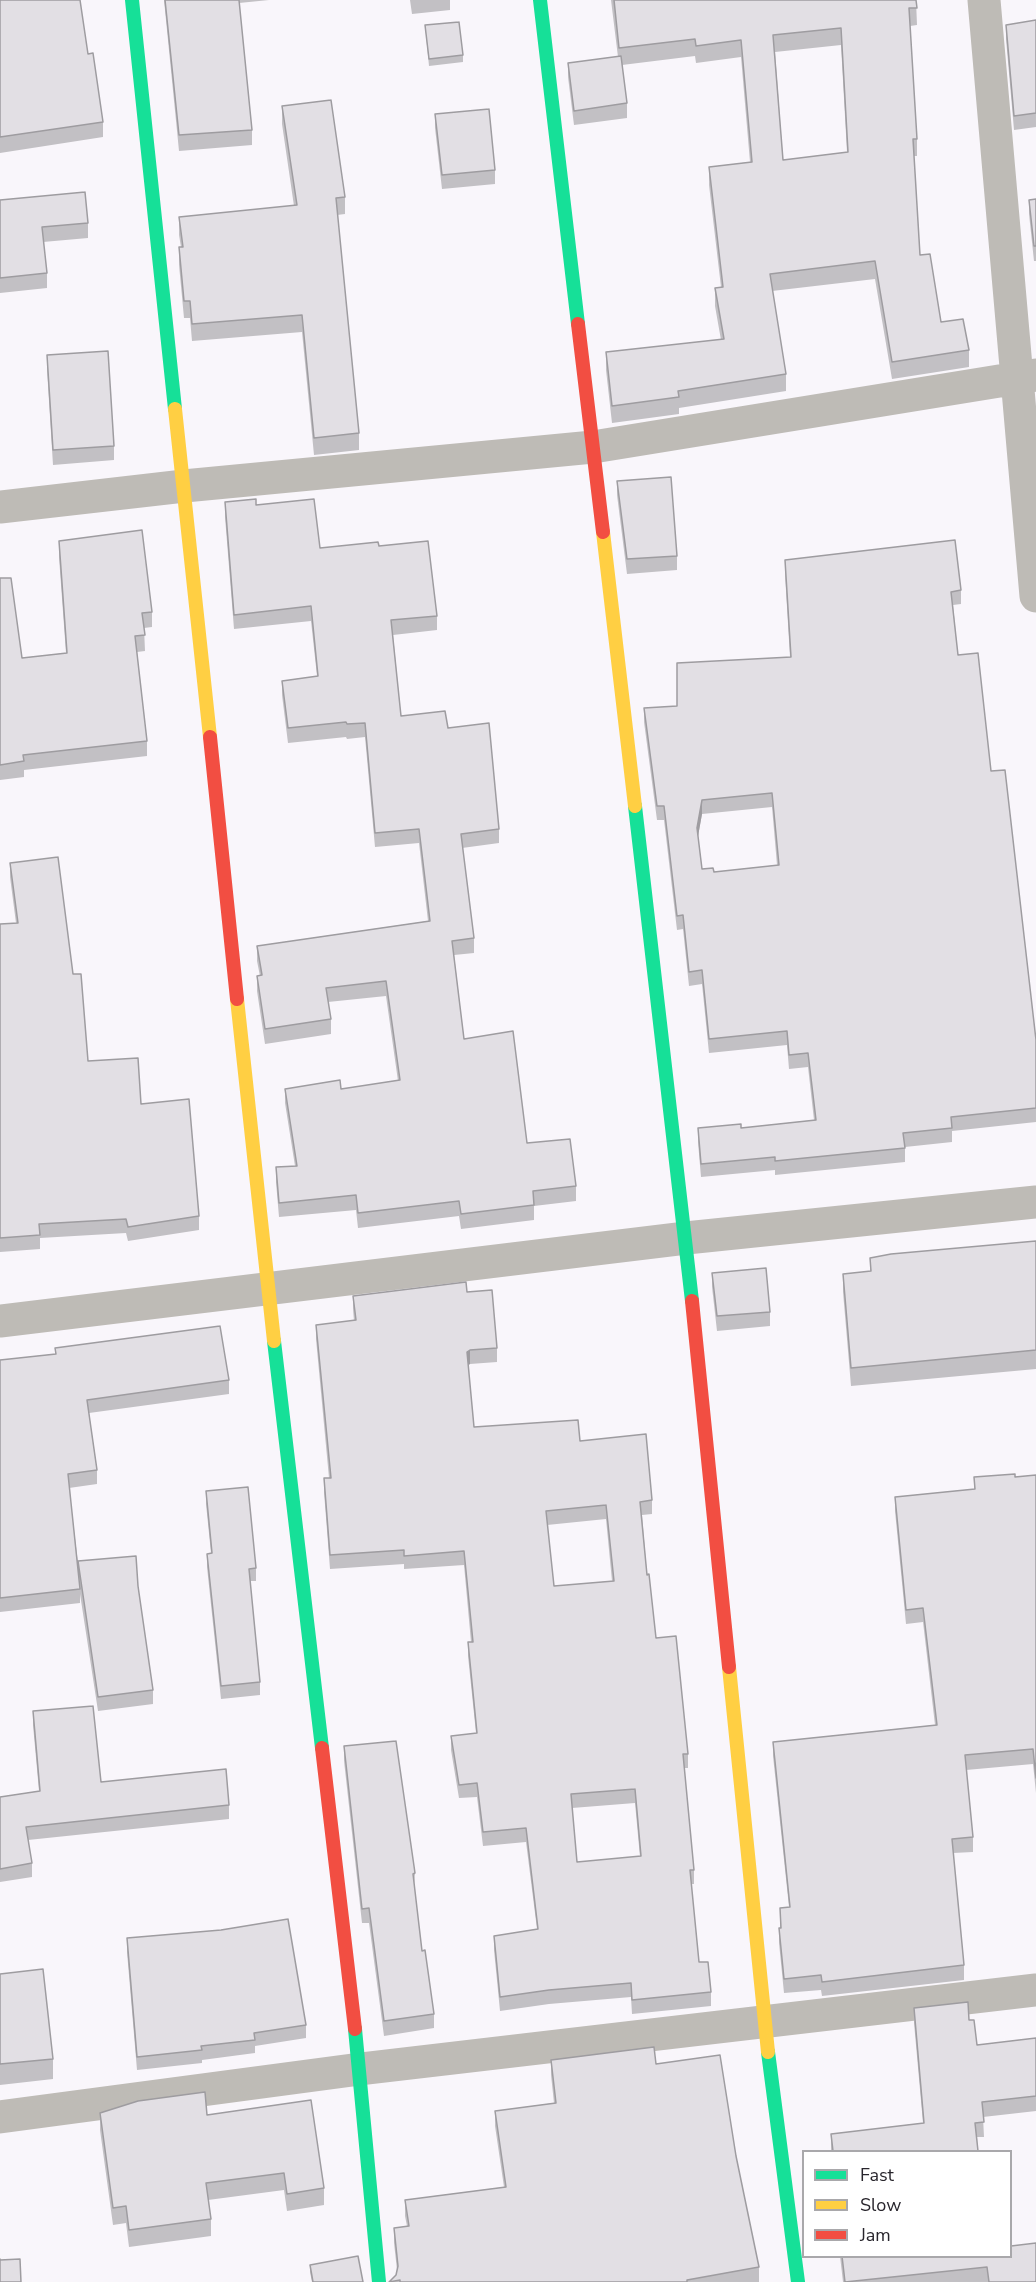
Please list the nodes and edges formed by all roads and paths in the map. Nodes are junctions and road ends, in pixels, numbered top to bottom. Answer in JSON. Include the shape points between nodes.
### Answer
{"nodes":[{"id":1,"x":132,"y":0,"type":"edge"},
{"id":2,"x":540,"y":0,"type":"edge"},
{"id":3,"x":984,"y":0,"type":"edge"},
{"id":4,"x":1027,"y":376,"type":"edge"},
{"id":5,"x":593,"y":447,"type":"junction"},
{"id":6,"x":184,"y":486,"type":"junction"},
{"id":7,"x":0,"y":507,"type":"edge"},
{"id":8,"x":1036,"y":596,"type":"edge"},
{"id":9,"x":1036,"y":1202,"type":"edge"},
{"id":10,"x":686,"y":1238,"type":"junction"},
{"id":11,"x":268,"y":1289,"type":"junction"},
{"id":12,"x":0,"y":1321,"type":"edge"},
{"id":13,"x":1036,"y":1990,"type":"edge"},
{"id":14,"x":764,"y":2022,"type":"junction"},
{"id":15,"x":360,"y":2069,"type":"junction"},
{"id":16,"x":0,"y":2117,"type":"edge"},
{"id":17,"x":379,"y":2282,"type":"edge"},
{"id":18,"x":798,"y":2282,"type":"edge"}],
"edges":[{"from":1,"to":6,"type":"street"},
{"from":2,"to":5,"type":"street"},
{"from":3,"to":4,"type":"street"},
{"from":4,"to":5,"type":"street"},
{"from":4,"to":8,"type":"street"},
{"from":5,"to":6,"type":"street"},
{"from":5,"to":10,"type":"street"},
{"from":6,"to":7,"type":"street"},
{"from":6,"to":11,"type":"street"},
{"from":9,"to":10,"type":"street"},
{"from":10,"to":11,"type":"street"},
{"from":10,"to":14,"type":"street"},
{"from":11,"to":12,"type":"street"},
{"from":11,"to":15,"type":"street"},
{"from":13,"to":14,"type":"street"},
{"from":14,"to":15,"type":"street"},
{"from":14,"to":18,"type":"street"},
{"from":15,"to":16,"type":"street"},
{"from":15,"to":17,"type":"street"}]}
